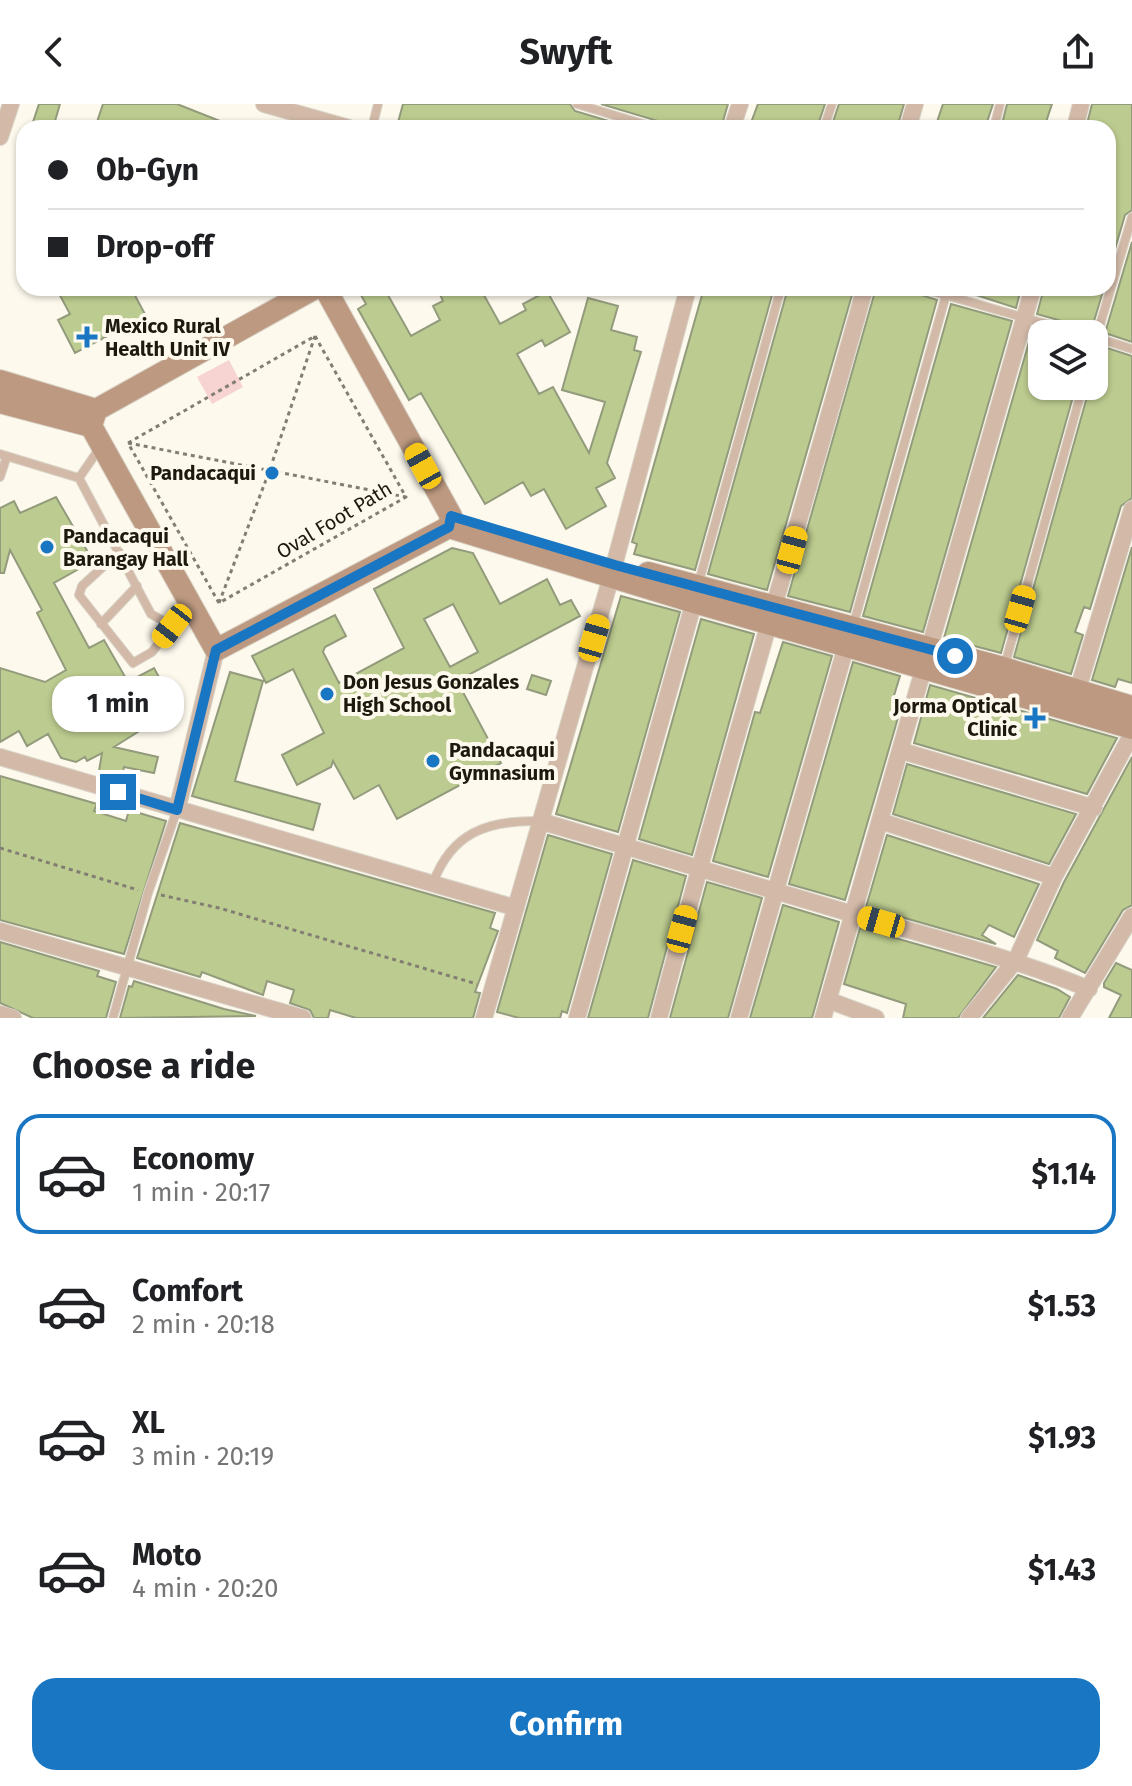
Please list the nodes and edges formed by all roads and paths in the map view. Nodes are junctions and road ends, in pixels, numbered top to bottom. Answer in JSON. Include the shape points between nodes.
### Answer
{"nodes":[{"id":1,"x":11,"y":104,"type":"edge"},
{"id":2,"x":264,"y":104,"type":"edge"},
{"id":3,"x":577,"y":104,"type":"edge"},
{"id":4,"x":321,"y":120,"type":"edge"},
{"id":5,"x":630,"y":120,"type":"edge"},
{"id":6,"x":0,"y":137,"type":"edge"},
{"id":7,"x":1132,"y":217,"type":"edge"},
{"id":8,"x":1116,"y":270,"type":"edge"},
{"id":9,"x":302,"y":296,"type":"edge"},
{"id":10,"x":329,"y":296,"type":"edge"},
{"id":11,"x":686,"y":296,"type":"edge"},
{"id":12,"x":779,"y":296,"type":"edge"},
{"id":13,"x":863,"y":296,"type":"edge"},
{"id":14,"x":946,"y":296,"type":"edge"},
{"id":15,"x":958,"y":296,"type":"edge"},
{"id":16,"x":1031,"y":296,"type":"edge"},
{"id":17,"x":1108,"y":296,"type":"edge"},
{"id":18,"x":1024,"y":319,"type":"junction"},
{"id":19,"x":1028,"y":320,"type":"edge"},
{"id":20,"x":1101,"y":320,"type":"edge"},
{"id":21,"x":315,"y":336,"type":"junction"},
{"id":22,"x":1108,"y":343,"type":"edge"},
{"id":23,"x":1132,"y":349,"type":"edge"},
{"id":24,"x":0,"y":381,"type":"edge"},
{"id":25,"x":1079,"y":400,"type":"edge"},
{"id":26,"x":0,"y":402,"type":"edge"},
{"id":27,"x":96,"y":427,"type":"junction"},
{"id":28,"x":128,"y":443,"type":"junction"},
{"id":29,"x":4,"y":455,"type":"edge"},
{"id":30,"x":269,"y":472,"type":"junction"},
{"id":31,"x":0,"y":477,"type":"edge"},
{"id":32,"x":79,"y":478,"type":"junction"},
{"id":33,"x":406,"y":497,"type":"junction"},
{"id":34,"x":1132,"y":509,"type":"edge"},
{"id":35,"x":450,"y":522,"type":"junction"},
{"id":36,"x":119,"y":552,"type":"junction"},
{"id":37,"x":613,"y":571,"type":"junction"},
{"id":38,"x":137,"y":586,"type":"junction"},
{"id":39,"x":696,"y":594,"type":"junction"},
{"id":40,"x":219,"y":603,"type":"junction"},
{"id":41,"x":194,"y":614,"type":"junction"},
{"id":42,"x":774,"y":615,"type":"junction"},
{"id":43,"x":101,"y":624,"type":"junction"},
{"id":44,"x":172,"y":626,"type":"junction"},
{"id":45,"x":850,"y":635,"type":"junction"},
{"id":46,"x":216,"y":650,"type":"junction"},
{"id":47,"x":928,"y":658,"type":"junction"},
{"id":48,"x":1003,"y":668,"type":"junction"},
{"id":49,"x":1075,"y":700,"type":"junction"},
{"id":50,"x":1132,"y":707,"type":"edge"},
{"id":51,"x":1132,"y":731,"type":"edge"},
{"id":52,"x":902,"y":751,"type":"junction"},
{"id":53,"x":0,"y":757,"type":"edge"},
{"id":54,"x":1094,"y":808,"type":"junction"},
{"id":55,"x":177,"y":810,"type":"junction"},
{"id":56,"x":540,"y":821,"type":"junction"},
{"id":57,"x":880,"y":821,"type":"junction"},
{"id":58,"x":625,"y":846,"type":"junction"},
{"id":59,"x":0,"y":848,"type":"edge"},
{"id":60,"x":698,"y":870,"type":"junction"},
{"id":61,"x":1054,"y":877,"type":"junction"},
{"id":62,"x":433,"y":884,"type":"junction"},
{"id":63,"x":776,"y":889,"type":"junction"},
{"id":64,"x":148,"y":893,"type":"junction"},
{"id":65,"x":516,"y":908,"type":"junction"},
{"id":66,"x":854,"y":914,"type":"junction"},
{"id":67,"x":1132,"y":916,"type":"edge"},
{"id":68,"x":0,"y":931,"type":"edge"},
{"id":69,"x":1016,"y":960,"type":"junction"},
{"id":70,"x":127,"y":969,"type":"junction"},
{"id":71,"x":494,"y":989,"type":"junction"},
{"id":72,"x":1089,"y":989,"type":"junction"},
{"id":73,"x":828,"y":1000,"type":"junction"},
{"id":74,"x":0,"y":1014,"type":"edge"},
{"id":75,"x":13,"y":1018,"type":"edge"},
{"id":76,"x":113,"y":1018,"type":"edge"},
{"id":77,"x":303,"y":1018,"type":"edge"},
{"id":78,"x":484,"y":1018,"type":"edge"},
{"id":79,"x":577,"y":1018,"type":"edge"},
{"id":80,"x":659,"y":1018,"type":"edge"},
{"id":81,"x":739,"y":1018,"type":"edge"},
{"id":82,"x":823,"y":1018,"type":"edge"},
{"id":83,"x":876,"y":1018,"type":"edge"},
{"id":84,"x":969,"y":1018,"type":"edge"},
{"id":85,"x":1070,"y":1018,"type":"edge"}],
"edges":[{"from":1,"to":6,"type":"street"},
{"from":2,"to":4,"type":"street"},
{"from":3,"to":5,"type":"lane"},
{"from":7,"to":8,"type":"lane"},
{"from":9,"to":27,"type":"street"},
{"from":10,"to":35,"type":"street"},
{"from":11,"to":37,"type":"street"},
{"from":12,"to":39,"type":"lane"},
{"from":13,"to":42,"type":"street"},
{"from":14,"to":45,"type":"lane"},
{"from":15,"to":18,"type":"lane"},
{"from":16,"to":18,"type":"street"},
{"from":17,"to":20,"type":"lane"},
{"from":18,"to":19,"type":"lane"},
{"from":18,"to":47,"type":"street"},
{"from":21,"to":28,"type":"path"},
{"from":21,"to":30,"type":"path"},
{"from":21,"to":33,"type":"path","name":"Oval Foot Path"},
{"from":22,"to":23,"type":"lane"},
{"from":24,"to":27,"type":"street"},
{"from":25,"to":48,"type":"lane"},
{"from":26,"to":27,"type":"street"},
{"from":27,"to":32,"type":"lane"},
{"from":27,"to":41,"type":"street"},
{"from":28,"to":30,"type":"path"},
{"from":28,"to":40,"type":"path"},
{"from":29,"to":31,"type":"lane"},
{"from":29,"to":32,"type":"lane"},
{"from":30,"to":33,"type":"path"},
{"from":30,"to":40,"type":"path"},
{"from":32,"to":36,"type":"lane"},
{"from":33,"to":40,"type":"path","name":"Oval Foot Path"},
{"from":34,"to":49,"type":"street"},
{"from":35,"to":37,"type":"street"},
{"from":35,"to":46,"type":"street"},
{"from":36,"to":38,"type":"lane"},
{"from":36,"to":43,"type":"lane","via":[[79,591]]},
{"from":37,"to":39,"type":"street"},
{"from":37,"to":56,"type":"street"},
{"from":38,"to":43,"type":"lane"},
{"from":38,"to":44,"type":"lane","via":[[151,614]]},
{"from":39,"to":42,"type":"street"},
{"from":39,"to":58,"type":"street"},
{"from":41,"to":44,"type":"lane"},
{"from":41,"to":46,"type":"street"},
{"from":42,"to":45,"type":"street"},
{"from":42,"to":60,"type":"street"},
{"from":43,"to":44,"type":"lane","via":[[133,663],[152,652]]},
{"from":45,"to":47,"type":"street"},
{"from":45,"to":63,"type":"street"},
{"from":46,"to":55,"type":"street"},
{"from":47,"to":48,"type":"street"},
{"from":47,"to":49,"type":"street"},
{"from":47,"to":52,"type":"street"},
{"from":48,"to":49,"type":"street"},
{"from":49,"to":50,"type":"street"},
{"from":49,"to":51,"type":"street"},
{"from":51,"to":54,"type":"street"},
{"from":52,"to":54,"type":"street"},
{"from":52,"to":57,"type":"street"},
{"from":53,"to":55,"type":"street"},
{"from":54,"to":61,"type":"street"},
{"from":55,"to":62,"type":"street"},
{"from":55,"to":64,"type":"lane"},
{"from":56,"to":58,"type":"street"},
{"from":56,"to":62,"type":"lane","via":[[513,820],[472,834],[443,857]]},
{"from":56,"to":65,"type":"street"},
{"from":57,"to":61,"type":"street"},
{"from":57,"to":66,"type":"street"},
{"from":58,"to":60,"type":"street"},
{"from":58,"to":79,"type":"street"},
{"from":59,"to":64,"type":"path"},
{"from":60,"to":63,"type":"street"},
{"from":60,"to":80,"type":"street"},
{"from":61,"to":69,"type":"street"},
{"from":62,"to":65,"type":"street"},
{"from":63,"to":66,"type":"street"},
{"from":63,"to":81,"type":"street"},
{"from":64,"to":70,"type":"lane"},
{"from":64,"to":71,"type":"path","via":[[219,908]]},
{"from":65,"to":71,"type":"street"},
{"from":66,"to":69,"type":"street"},
{"from":66,"to":73,"type":"street"},
{"from":67,"to":72,"type":"street"},
{"from":68,"to":70,"type":"street"},
{"from":69,"to":72,"type":"street"},
{"from":69,"to":84,"type":"street"},
{"from":70,"to":76,"type":"lane"},
{"from":70,"to":77,"type":"street"},
{"from":71,"to":78,"type":"street"},
{"from":72,"to":85,"type":"street"},
{"from":73,"to":82,"type":"street"},
{"from":73,"to":83,"type":"street"},
{"from":74,"to":75,"type":"street"}]}
